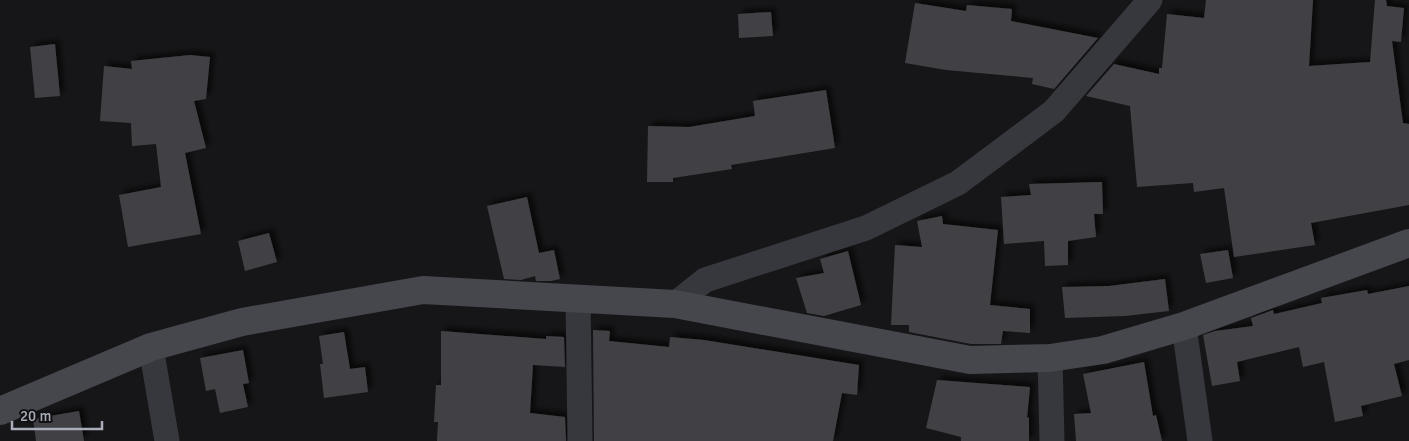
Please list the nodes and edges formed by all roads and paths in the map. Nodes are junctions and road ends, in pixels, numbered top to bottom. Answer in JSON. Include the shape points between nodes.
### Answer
{"nodes":[{"id":1,"x":1150,"y":0,"type":"edge"},
{"id":2,"x":1409,"y":243,"type":"edge"},
{"id":3,"x":578,"y":299,"type":"junction"},
{"id":4,"x":675,"y":304,"type":"junction"},
{"id":5,"x":1184,"y":326,"type":"junction"},
{"id":6,"x":151,"y":347,"type":"junction"},
{"id":7,"x":1050,"y":358,"type":"junction"},
{"id":8,"x":0,"y":411,"type":"edge"},
{"id":9,"x":167,"y":441,"type":"edge"},
{"id":10,"x":580,"y":441,"type":"edge"},
{"id":11,"x":1052,"y":441,"type":"edge"},
{"id":12,"x":1200,"y":441,"type":"edge"}],
"edges":[{"from":1,"to":4,"type":"street","via":[[1054,111],[958,183],[866,228],[705,280]]},
{"from":2,"to":5,"type":"street"},
{"from":3,"to":4,"type":"street"},
{"from":3,"to":6,"type":"street","via":[[423,290],[242,322]]},
{"from":3,"to":10,"type":"street"},
{"from":4,"to":7,"type":"street","via":[[970,360]]},
{"from":5,"to":7,"type":"street","via":[[1103,350]]},
{"from":5,"to":12,"type":"street"},
{"from":6,"to":8,"type":"street"},
{"from":6,"to":9,"type":"street"},
{"from":7,"to":11,"type":"street"}]}
